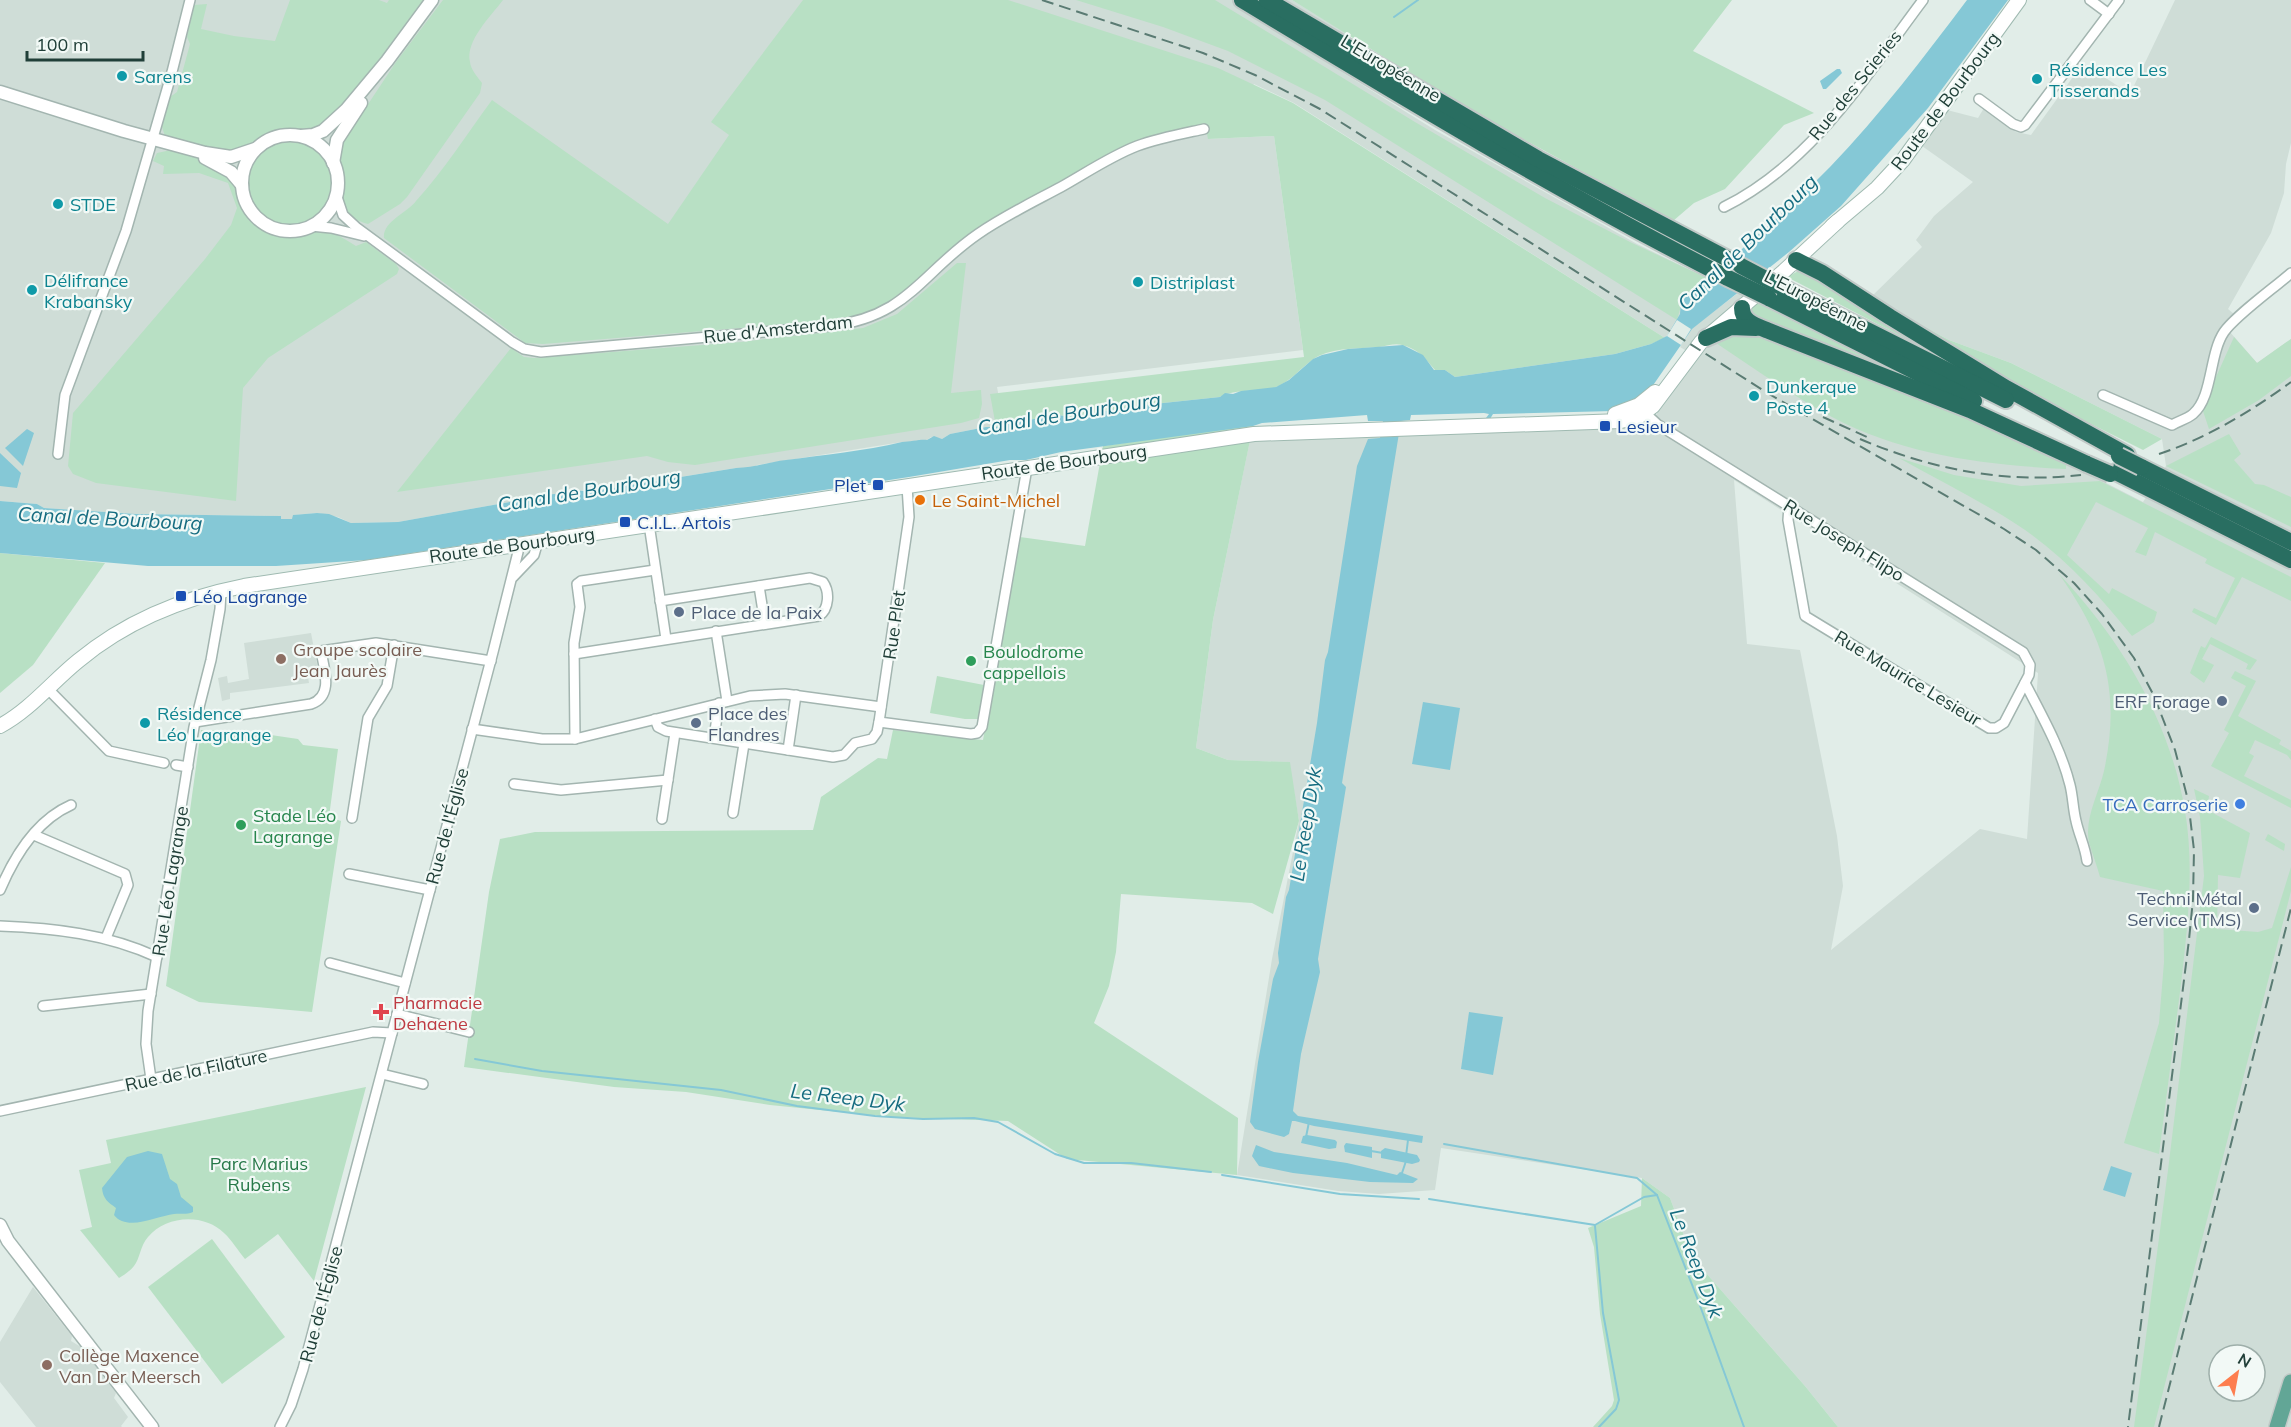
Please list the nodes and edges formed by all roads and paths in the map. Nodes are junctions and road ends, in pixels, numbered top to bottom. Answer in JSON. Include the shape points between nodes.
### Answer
{"nodes":[{"id":1,"x":190,"y":0,"type":"edge"},
{"id":2,"x":432,"y":0,"type":"edge"},
{"id":3,"x":1240,"y":0,"type":"edge"},
{"id":4,"x":1267,"y":0,"type":"edge"},
{"id":5,"x":1923,"y":0,"type":"edge"},
{"id":6,"x":2019,"y":0,"type":"edge"},
{"id":7,"x":2090,"y":0,"type":"edge"},
{"id":8,"x":2119,"y":0,"type":"edge"},
{"id":9,"x":2109,"y":14,"type":"junction"},
{"id":10,"x":387,"y":61,"type":"junction"},
{"id":11,"x":0,"y":92,"type":"edge"},
{"id":12,"x":1979,"y":99,"type":"dead end"},
{"id":13,"x":1204,"y":129,"type":"dead end"},
{"id":14,"x":300,"y":136,"type":"junction"},
{"id":15,"x":152,"y":140,"type":"junction"},
{"id":16,"x":178,"y":147,"type":"junction"},
{"id":17,"x":258,"y":147,"type":"junction"},
{"id":18,"x":333,"y":164,"type":"junction"},
{"id":19,"x":242,"y":185,"type":"junction"},
{"id":20,"x":336,"y":194,"type":"junction"},
{"id":21,"x":1724,"y":207,"type":"dead end"},
{"id":22,"x":1838,"y":221,"type":"junction"},
{"id":23,"x":311,"y":226,"type":"junction"},
{"id":24,"x":370,"y":238,"type":"junction"},
{"id":25,"x":1701,"y":255,"type":"junction"},
{"id":26,"x":1797,"y":257,"type":"junction"},
{"id":27,"x":2291,"y":273,"type":"edge"},
{"id":28,"x":1775,"y":292,"type":"junction"},
{"id":29,"x":1744,"y":303,"type":"junction"},
{"id":30,"x":1769,"y":331,"type":"junction"},
{"id":31,"x":1706,"y":338,"type":"junction"},
{"id":32,"x":2103,"y":395,"type":"dead end"},
{"id":33,"x":1642,"y":409,"type":"junction"},
{"id":34,"x":58,"y":454,"type":"dead end"},
{"id":35,"x":2091,"y":463,"type":"junction"},
{"id":36,"x":2118,"y":464,"type":"junction"},
{"id":37,"x":1027,"y":468,"type":"junction"},
{"id":38,"x":907,"y":486,"type":"junction"},
{"id":39,"x":2194,"y":502,"type":"junction"},
{"id":40,"x":1789,"y":506,"type":"junction"},
{"id":41,"x":649,"y":524,"type":"junction"},
{"id":42,"x":2245,"y":528,"type":"junction"},
{"id":43,"x":2291,"y":540,"type":"edge"},
{"id":44,"x":538,"y":541,"type":"junction"},
{"id":45,"x":518,"y":544,"type":"junction"},
{"id":46,"x":2291,"y":560,"type":"edge"},
{"id":47,"x":2291,"y":565,"type":"edge"},
{"id":48,"x":655,"y":570,"type":"junction"},
{"id":49,"x":511,"y":579,"type":"junction"},
{"id":50,"x":759,"y":586,"type":"junction"},
{"id":51,"x":220,"y":591,"type":"junction"},
{"id":52,"x":660,"y":601,"type":"junction"},
{"id":53,"x":765,"y":624,"type":"junction"},
{"id":54,"x":716,"y":631,"type":"junction"},
{"id":55,"x":666,"y":639,"type":"junction"},
{"id":56,"x":394,"y":645,"type":"junction"},
{"id":57,"x":574,"y":654,"type":"junction"},
{"id":58,"x":491,"y":661,"type":"junction"},
{"id":59,"x":2025,"y":683,"type":"junction"},
{"id":60,"x":47,"y":688,"type":"junction"},
{"id":61,"x":796,"y":695,"type":"junction"},
{"id":62,"x":723,"y":702,"type":"junction"},
{"id":63,"x":29,"y":705,"type":"junction"},
{"id":64,"x":881,"y":707,"type":"junction"},
{"id":65,"x":655,"y":719,"type":"junction"},
{"id":66,"x":195,"y":722,"type":"junction"},
{"id":67,"x":879,"y":722,"type":"junction"},
{"id":68,"x":0,"y":726,"type":"edge"},
{"id":69,"x":472,"y":729,"type":"junction"},
{"id":70,"x":0,"y":732,"type":"edge"},
{"id":71,"x":675,"y":733,"type":"junction"},
{"id":72,"x":714,"y":738,"type":"junction"},
{"id":73,"x":575,"y":739,"type":"junction"},
{"id":74,"x":744,"y":744,"type":"junction"},
{"id":75,"x":788,"y":750,"type":"junction"},
{"id":76,"x":164,"y":763,"type":"dead end"},
{"id":77,"x":176,"y":765,"type":"dead end"},
{"id":78,"x":188,"y":767,"type":"junction"},
{"id":79,"x":668,"y":780,"type":"junction"},
{"id":80,"x":514,"y":784,"type":"dead end"},
{"id":81,"x":71,"y":805,"type":"dead end"},
{"id":82,"x":734,"y":813,"type":"dead end"},
{"id":83,"x":352,"y":818,"type":"dead end"},
{"id":84,"x":662,"y":819,"type":"dead end"},
{"id":85,"x":34,"y":835,"type":"junction"},
{"id":86,"x":2087,"y":861,"type":"dead end"},
{"id":87,"x":349,"y":874,"type":"dead end"},
{"id":88,"x":0,"y":890,"type":"edge"},
{"id":89,"x":430,"y":890,"type":"junction"},
{"id":90,"x":0,"y":926,"type":"edge"},
{"id":91,"x":106,"y":938,"type":"junction"},
{"id":92,"x":157,"y":957,"type":"junction"},
{"id":93,"x":330,"y":963,"type":"dead end"},
{"id":94,"x":405,"y":983,"type":"junction"},
{"id":95,"x":151,"y":994,"type":"junction"},
{"id":96,"x":43,"y":1006,"type":"dead end"},
{"id":97,"x":397,"y":1014,"type":"junction"},
{"id":98,"x":469,"y":1032,"type":"dead end"},
{"id":99,"x":392,"y":1033,"type":"junction"},
{"id":100,"x":382,"y":1074,"type":"junction"},
{"id":101,"x":151,"y":1079,"type":"junction"},
{"id":102,"x":423,"y":1084,"type":"dead end"},
{"id":103,"x":0,"y":1111,"type":"edge"},
{"id":104,"x":0,"y":1225,"type":"edge"},
{"id":105,"x":4,"y":1244,"type":"edge"},
{"id":106,"x":2291,"y":1382,"type":"edge"},
{"id":107,"x":152,"y":1427,"type":"edge"},
{"id":108,"x":280,"y":1427,"type":"edge"},
{"id":109,"x":2277,"y":1427,"type":"edge"}],
"edges":[{"from":1,"to":15,"type":"street"},
{"from":2,"to":10,"type":"street"},
{"from":3,"to":25,"type":"highway","name":"L'Européenne","via":[[1509,161]]},
{"from":4,"to":25,"type":"highway","name":"L'Européenne"},
{"from":5,"to":21,"type":"street","name":"Rue des Scieries","via":[[1816,136],[1754,190]]},
{"from":6,"to":22,"type":"main road","name":"Route de Bourbourg","via":[[1903,160]]},
{"from":7,"to":9,"type":"street"},
{"from":8,"to":9,"type":"street"},
{"from":9,"to":12,"type":"street","via":[[2023,127]]},
{"from":10,"to":14,"type":"street","via":[[331,125],[316,134]]},
{"from":10,"to":18,"type":"street","via":[[339,136]]},
{"from":11,"to":15,"type":"street"},
{"from":13,"to":24,"type":"street","name":"Rue d'Amsterdam","via":[[1142,144],[1110,160],[977,235],[895,305],[860,321],[839,325],[532,351],[512,342]]},
{"from":14,"to":17,"type":"street","via":[[279,136]]},
{"from":14,"to":18,"type":"street","via":[[319,145]]},
{"from":15,"to":16,"type":"street"},
{"from":15,"to":34,"type":"street","via":[[116,262],[65,395]]},
{"from":16,"to":17,"type":"street","via":[[231,157]]},
{"from":16,"to":19,"type":"street","via":[[224,167]]},
{"from":17,"to":19,"type":"street","via":[[245,165]]},
{"from":18,"to":20,"type":"street","via":[[338,179]]},
{"from":19,"to":23,"type":"street","via":[[248,208],[265,225],[288,231]]},
{"from":20,"to":23,"type":"street","via":[[327,213]]},
{"from":20,"to":24,"type":"street","name":"Rue d'Amsterdam","via":[[343,214]]},
{"from":22,"to":26,"type":"main road","name":"Route de Bourbourg"},
{"from":22,"to":26,"type":"main road","name":"Route de Bourbourg"},
{"from":23,"to":24,"type":"street","name":"Rue d'Amsterdam"},
{"from":25,"to":28,"type":"highway","name":"L'Européenne","bridge":true},
{"from":26,"to":29,"type":"main road","name":"Route de Bourbourg"},
{"from":26,"to":36,"type":"highway"},
{"from":27,"to":32,"type":"street","via":[[2224,332],[2203,399],[2190,416],[2172,424]]},
{"from":28,"to":35,"type":"highway","name":"L'Européenne"},
{"from":28,"to":36,"type":"highway","name":"L'Européenne"},
{"from":29,"to":30,"type":"highway","via":[[1742,316]]},
{"from":29,"to":31,"type":"main road","name":"Route de Bourbourg"},
{"from":29,"to":33,"type":"main road","name":"Route de Bourbourg","via":[[1698,339]]},
{"from":30,"to":31,"type":"highway","via":[[1737,327]]},
{"from":30,"to":35,"type":"highway","via":[[1970,410]]},
{"from":31,"to":33,"type":"main road","name":"Route de Bourbourg","via":[[1690,354],[1660,399]]},
{"from":33,"to":37,"type":"main road","name":"Route de Bourbourg","via":[[1630,420],[1612,423],[1262,434]]},
{"from":33,"to":40,"type":"street","name":"Rue Joseph Flipo","via":[[1657,424]]},
{"from":35,"to":36,"type":"highway","bridge":true},
{"from":36,"to":39,"type":"highway"},
{"from":36,"to":39,"type":"highway","name":"L'Européenne","bridge":true,"via":[[2144,466]]},
{"from":37,"to":38,"type":"main road","name":"Route de Bourbourg"},
{"from":37,"to":67,"type":"street","via":[[982,727],[970,734]]},
{"from":38,"to":41,"type":"main road","name":"Route de Bourbourg"},
{"from":38,"to":64,"type":"street","name":"Rue Plet","via":[[910,507]]},
{"from":39,"to":42,"type":"highway","name":"L'Européenne"},
{"from":40,"to":59,"type":"street","name":"Rue Joseph Flipo","via":[[2020,650],[2031,665]]},
{"from":40,"to":59,"type":"street","name":"Rue Maurice Lesieur","via":[[1788,520],[1806,617],[1989,728],[2004,723]]},
{"from":41,"to":44,"type":"main road","name":"Route de Bourbourg"},
{"from":41,"to":48,"type":"street"},
{"from":42,"to":43,"type":"highway","name":"L'Européenne"},
{"from":42,"to":46,"type":"highway","name":"L'Européenne"},
{"from":42,"to":47,"type":"highway"},
{"from":44,"to":45,"type":"main road","name":"Route de Bourbourg"},
{"from":44,"to":49,"type":"street","via":[[534,555]]},
{"from":45,"to":49,"type":"street","name":"Rue de l'Église"},
{"from":45,"to":51,"type":"main road","name":"Route de Bourbourg"},
{"from":48,"to":52,"type":"street"},
{"from":48,"to":57,"type":"street","via":[[577,584],[580,608]]},
{"from":49,"to":58,"type":"street","name":"Rue de l'Église"},
{"from":50,"to":52,"type":"street"},
{"from":50,"to":53,"type":"street"},
{"from":50,"to":53,"type":"street","via":[[819,579],[828,591],[824,611],[817,617]]},
{"from":51,"to":60,"type":"main road","name":"Route de Bourbourg","via":[[132,624],[91,650]]},
{"from":51,"to":66,"type":"street","name":"Rue Léo Lagrange","via":[[211,660]]},
{"from":52,"to":55,"type":"street"},
{"from":53,"to":54,"type":"street"},
{"from":54,"to":55,"type":"street"},
{"from":54,"to":62,"type":"street"},
{"from":55,"to":57,"type":"street"},
{"from":56,"to":58,"type":"street"},
{"from":56,"to":66,"type":"street","via":[[370,643],[321,651],[326,689],[315,703]]},
{"from":56,"to":83,"type":"street","via":[[387,686],[368,718]]},
{"from":57,"to":73,"type":"street"},
{"from":58,"to":69,"type":"street","name":"Rue de l'Église"},
{"from":59,"to":86,"type":"street","via":[[2067,774]]},
{"from":60,"to":63,"type":"main road","name":"Route de Bourbourg"},
{"from":60,"to":76,"type":"street","via":[[109,752]]},
{"from":61,"to":62,"type":"street","via":[[766,693]]},
{"from":61,"to":64,"type":"street"},
{"from":61,"to":75,"type":"street"},
{"from":62,"to":65,"type":"street"},
{"from":62,"to":72,"type":"street"},
{"from":63,"to":68,"type":"main road","name":"Route de Bourbourg"},
{"from":63,"to":70,"type":"main road","name":"Route de Bourbourg"},
{"from":64,"to":67,"type":"street","name":"Rue Plet"},
{"from":65,"to":71,"type":"street","via":[[661,729]]},
{"from":65,"to":73,"type":"street"},
{"from":66,"to":78,"type":"street","name":"Rue Léo Lagrange"},
{"from":67,"to":75,"type":"street","via":[[874,737],[857,742],[844,755]]},
{"from":69,"to":73,"type":"street","via":[[542,739]]},
{"from":69,"to":89,"type":"street","name":"Rue de l'Église"},
{"from":71,"to":72,"type":"street"},
{"from":71,"to":79,"type":"street"},
{"from":72,"to":74,"type":"street"},
{"from":74,"to":75,"type":"street"},
{"from":74,"to":82,"type":"street"},
{"from":77,"to":78,"type":"street"},
{"from":78,"to":92,"type":"street","name":"Rue Léo Lagrange"},
{"from":79,"to":80,"type":"street","via":[[561,790]]},
{"from":79,"to":84,"type":"street"},
{"from":81,"to":85,"type":"street","via":[[55,814]]},
{"from":85,"to":88,"type":"street"},
{"from":85,"to":91,"type":"street","via":[[125,874],[128,885]]},
{"from":87,"to":89,"type":"street"},
{"from":89,"to":94,"type":"street","name":"Rue de l'Église"},
{"from":90,"to":91,"type":"street","via":[[57,929]]},
{"from":91,"to":92,"type":"street"},
{"from":92,"to":95,"type":"street","name":"Rue Léo Lagrange"},
{"from":93,"to":94,"type":"street"},
{"from":94,"to":97,"type":"street","name":"Rue de l'Église"},
{"from":95,"to":96,"type":"street"},
{"from":95,"to":101,"type":"street","name":"Rue Léo Lagrange","via":[[146,1030]]},
{"from":97,"to":98,"type":"street"},
{"from":97,"to":99,"type":"street","name":"Rue de l'Église"},
{"from":99,"to":100,"type":"street","name":"Rue de l'Église"},
{"from":99,"to":101,"type":"street","name":"Rue de la Filature","via":[[373,1032]]},
{"from":100,"to":102,"type":"street"},
{"from":100,"to":108,"type":"street","name":"Rue de l'Église","via":[[301,1377]]},
{"from":101,"to":103,"type":"street","name":"Rue de la Filature"},
{"from":104,"to":105,"type":"street"},
{"from":105,"to":107,"type":"street"},
{"from":106,"to":109,"type":"main road"}]}
